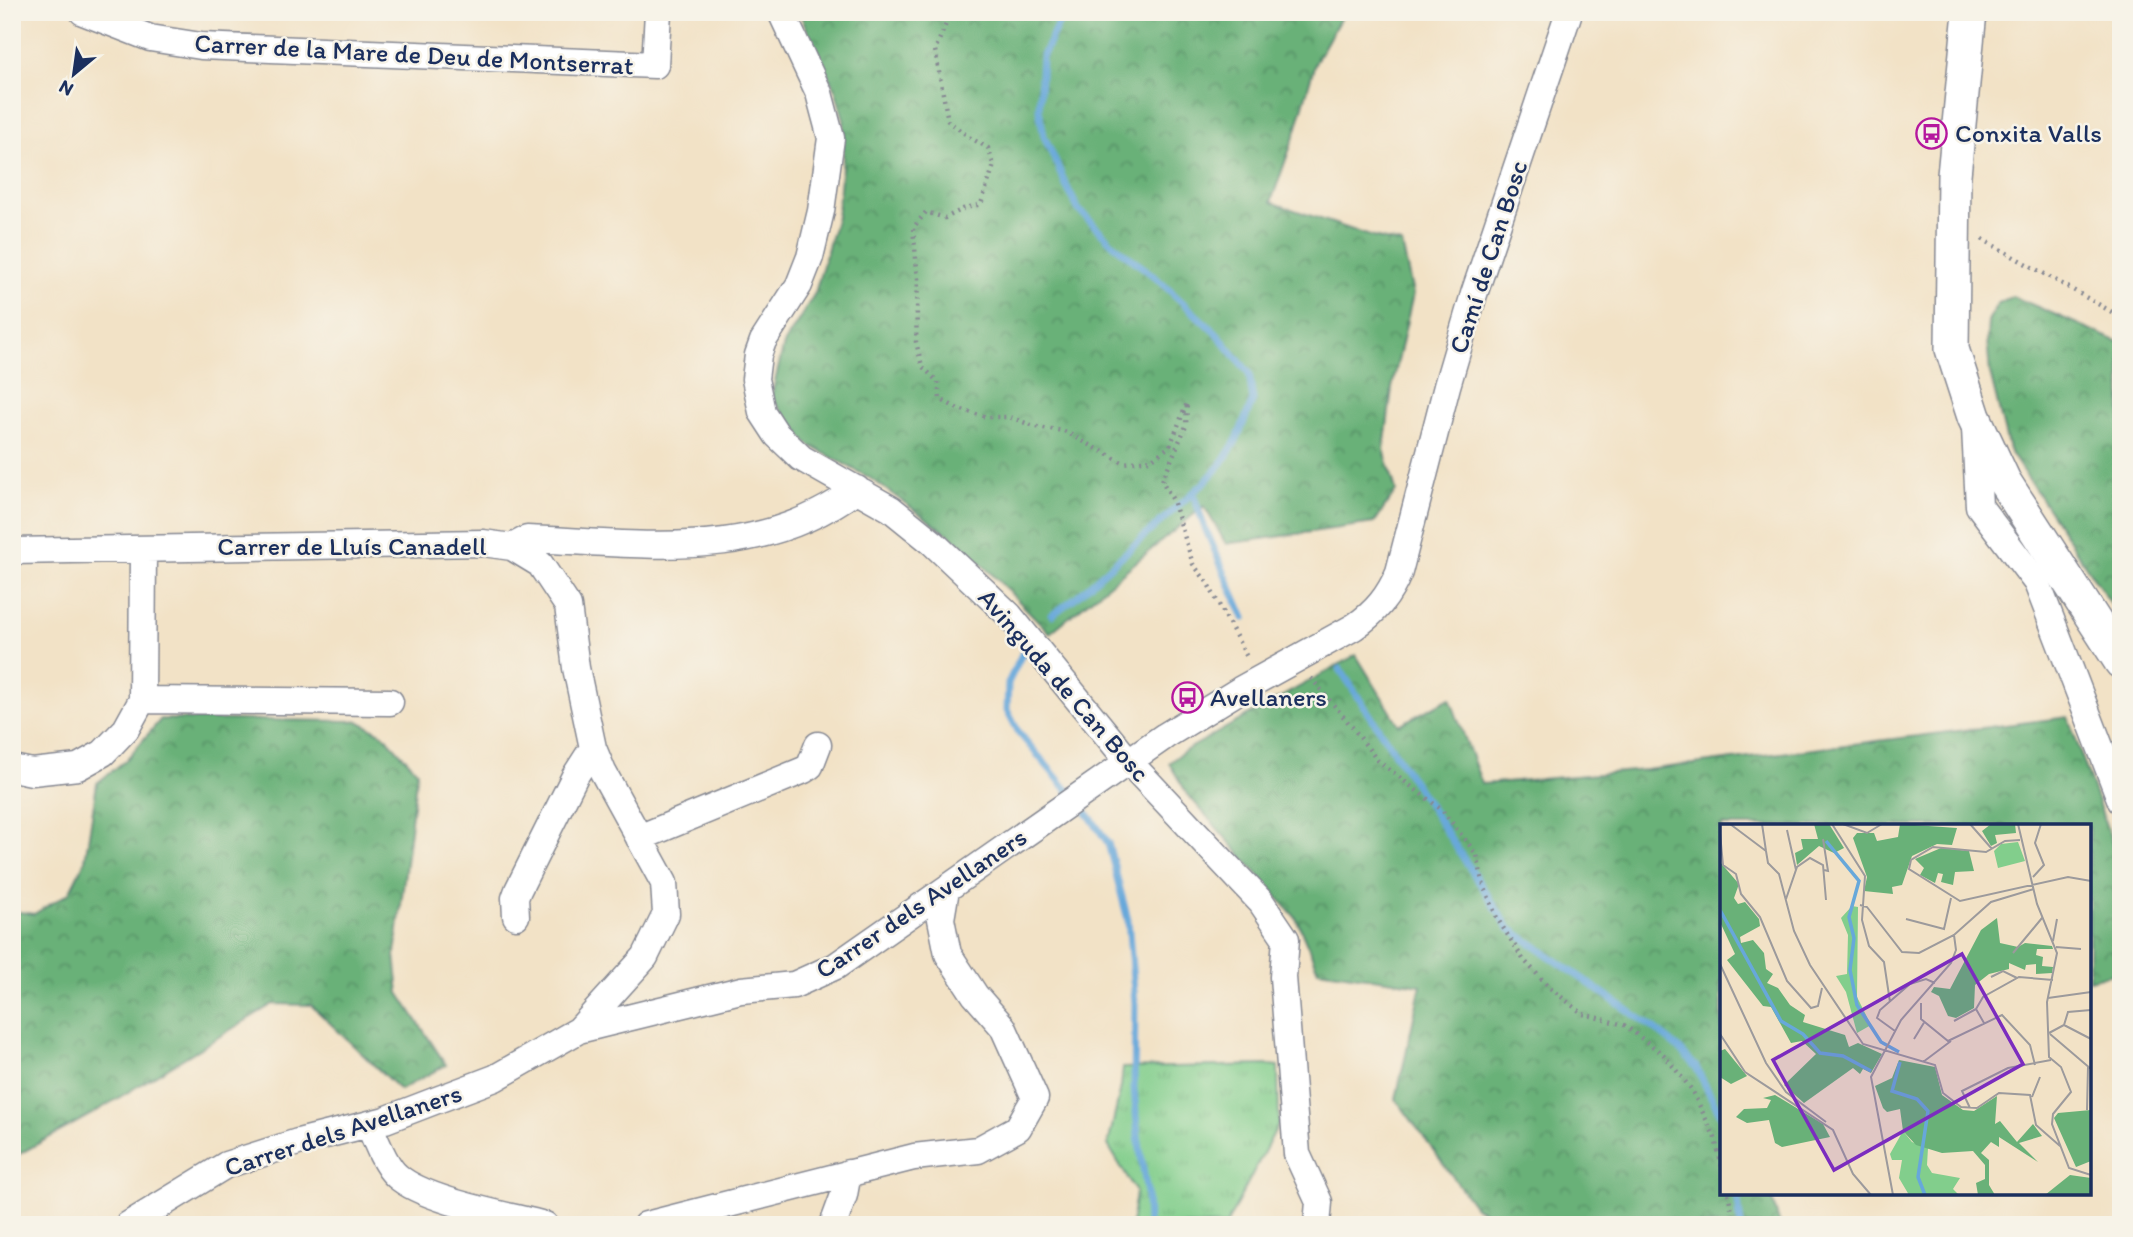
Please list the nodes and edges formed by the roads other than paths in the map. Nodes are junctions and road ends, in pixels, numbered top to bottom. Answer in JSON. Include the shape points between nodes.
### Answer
{"nodes":[{"id":1,"x":83,"y":12,"type":"edge"},
{"id":2,"x":658,"y":12,"type":"edge"},
{"id":3,"x":781,"y":12,"type":"edge"},
{"id":4,"x":1569,"y":12,"type":"edge"},
{"id":5,"x":1970,"y":12,"type":"edge"},
{"id":6,"x":1974,"y":417,"type":"junction"},
{"id":7,"x":857,"y":489,"type":"junction"},
{"id":8,"x":1417,"y":505,"type":"joint"},
{"id":9,"x":512,"y":547,"type":"junction"},
{"id":10,"x":143,"y":548,"type":"junction"},
{"id":11,"x":12,"y":551,"type":"edge"},
{"id":12,"x":2121,"y":662,"type":"edge"},
{"id":13,"x":142,"y":700,"type":"junction"},
{"id":14,"x":390,"y":702,"type":"dead end"},
{"id":15,"x":818,"y":745,"type":"dead end"},
{"id":16,"x":593,"y":748,"type":"junction"},
{"id":17,"x":1129,"y":762,"type":"junction"},
{"id":18,"x":12,"y":768,"type":"edge"},
{"id":19,"x":2121,"y":801,"type":"edge"},
{"id":20,"x":639,"y":838,"type":"junction"},
{"id":21,"x":946,"y":889,"type":"junction"},
{"id":22,"x":516,"y":916,"type":"dead end"},
{"id":23,"x":579,"y":1030,"type":"junction"},
{"id":24,"x":369,"y":1124,"type":"junction"},
{"id":25,"x":848,"y":1173,"type":"junction"},
{"id":26,"x":128,"y":1225,"type":"edge"},
{"id":27,"x":545,"y":1225,"type":"edge"},
{"id":28,"x":646,"y":1225,"type":"edge"},
{"id":29,"x":833,"y":1225,"type":"edge"},
{"id":30,"x":1317,"y":1225,"type":"edge"}],
"edges":[{"from":1,"to":2,"type":"street","name":"Carrer de la Mare de Deu de Montserrat","via":[[150,38],[201,47],[655,65]]},
{"from":3,"to":7,"type":"street","name":"Avinguda de Can Bosc","via":[[819,93],[831,138],[816,239],[799,285],[763,341],[756,366],[758,401],[789,448]]},
{"from":4,"to":8,"type":"street","name":"Camí de Can Bosc","via":[[1474,294]]},
{"from":5,"to":6,"type":"street","via":[[1954,175],[1952,349]]},
{"from":6,"to":12,"type":"street","via":[[2004,481]]},
{"from":6,"to":19,"type":"street","via":[[1979,506],[2037,583]]},
{"from":7,"to":9,"type":"street","via":[[812,516],[733,541],[650,546],[527,539]]},
{"from":7,"to":17,"type":"street","name":"Avinguda de Can Bosc","via":[[933,543],[1009,615]]},
{"from":8,"to":17,"type":"street","name":"Carrer dels Avellaners","via":[[1399,572],[1371,615]]},
{"from":9,"to":10,"type":"street","name":"Carrer de Lluís Canadell","via":[[482,543]]},
{"from":9,"to":16,"type":"street","name":"Carrer de Lluís Canadell","via":[[540,564],[568,606]]},
{"from":10,"to":11,"type":"street","name":"Carrer de Lluís Canadell"},
{"from":10,"to":13,"type":"street"},
{"from":13,"to":14,"type":"street"},
{"from":13,"to":18,"type":"street","via":[[126,729],[103,753],[78,767],[33,772]]},
{"from":15,"to":20,"type":"street","via":[[810,766],[803,770]]},
{"from":16,"to":20,"type":"street","name":"Carrer de Lluís Canadell"},
{"from":16,"to":22,"type":"street","via":[[518,890]]},
{"from":17,"to":21,"type":"street","name":"Carrer dels Avellaners"},
{"from":17,"to":30,"type":"street","name":"Avinguda de Can Bosc","via":[[1261,902],[1286,939],[1283,977],[1297,1154],[1319,1202]]},
{"from":20,"to":23,"type":"street","name":"Carrer de Lluís Canadell","via":[[664,883],[666,914],[645,957]]},
{"from":21,"to":23,"type":"street","name":"Carrer dels Avellaners","via":[[836,966],[794,985],[741,990]]},
{"from":21,"to":25,"type":"street","via":[[940,919],[948,954],[1003,1027],[1035,1098],[1018,1128],[978,1150],[914,1157]]},
{"from":23,"to":24,"type":"street","name":"Carrer dels Avellaners","via":[[495,1078]]},
{"from":24,"to":26,"type":"street","name":"Carrer dels Avellaners","via":[[226,1165]]},
{"from":24,"to":27,"type":"street","via":[[396,1176],[430,1195]]},
{"from":25,"to":28,"type":"street"},
{"from":25,"to":29,"type":"street"}]}
